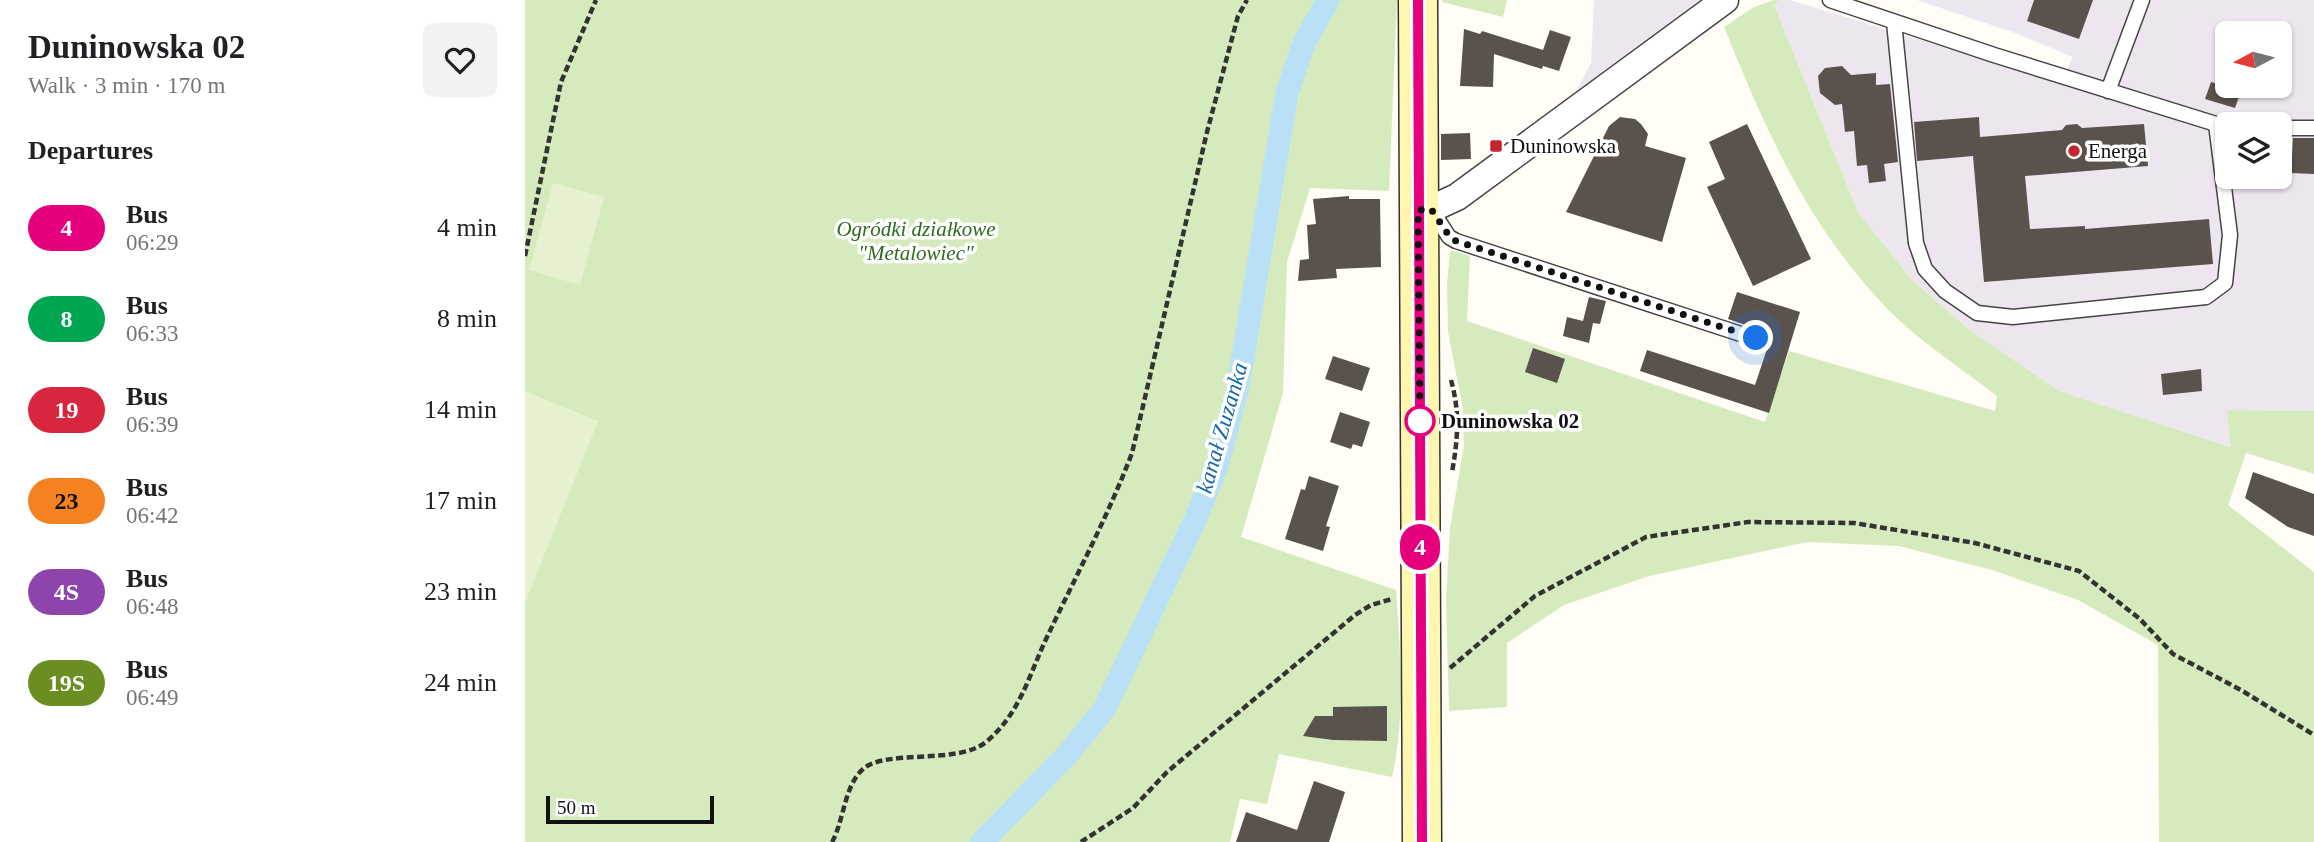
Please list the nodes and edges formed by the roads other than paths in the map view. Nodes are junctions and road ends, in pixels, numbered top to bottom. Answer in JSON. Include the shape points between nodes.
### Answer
{"nodes":[{"id":1,"x":1418,"y":0,"type":"edge"},
{"id":2,"x":1725,"y":0,"type":"edge"},
{"id":3,"x":1830,"y":0,"type":"edge"},
{"id":4,"x":2142,"y":0,"type":"edge"},
{"id":5,"x":1894,"y":22,"type":"junction"},
{"id":6,"x":2108,"y":90,"type":"junction"},
{"id":7,"x":2215,"y":123,"type":"edge"},
{"id":8,"x":2292,"y":128,"type":"edge"},
{"id":9,"x":2314,"y":128,"type":"edge"},
{"id":10,"x":2227,"y":189,"type":"edge"},
{"id":11,"x":1425,"y":209,"type":"junction"},
{"id":12,"x":1756,"y":338,"type":"dead end"},
{"id":13,"x":1422,"y":842,"type":"edge"}],
"edges":[{"from":1,"to":11,"type":"street"},
{"from":2,"to":11,"type":"street","via":[[1457,197]]},
{"from":3,"to":5,"type":"lane"},
{"from":4,"to":6,"type":"lane"},
{"from":5,"to":6,"type":"lane"},
{"from":5,"to":10,"type":"lane","via":[[1916,243],[1925,269],[1945,291],[1977,313],[2013,317],[2206,297],[2225,283],[2230,235]]},
{"from":6,"to":7,"type":"lane"},
{"from":8,"to":9,"type":"lane"},
{"from":11,"to":12,"type":"lane","via":[[1456,241]]},
{"from":11,"to":13,"type":"street"}]}
